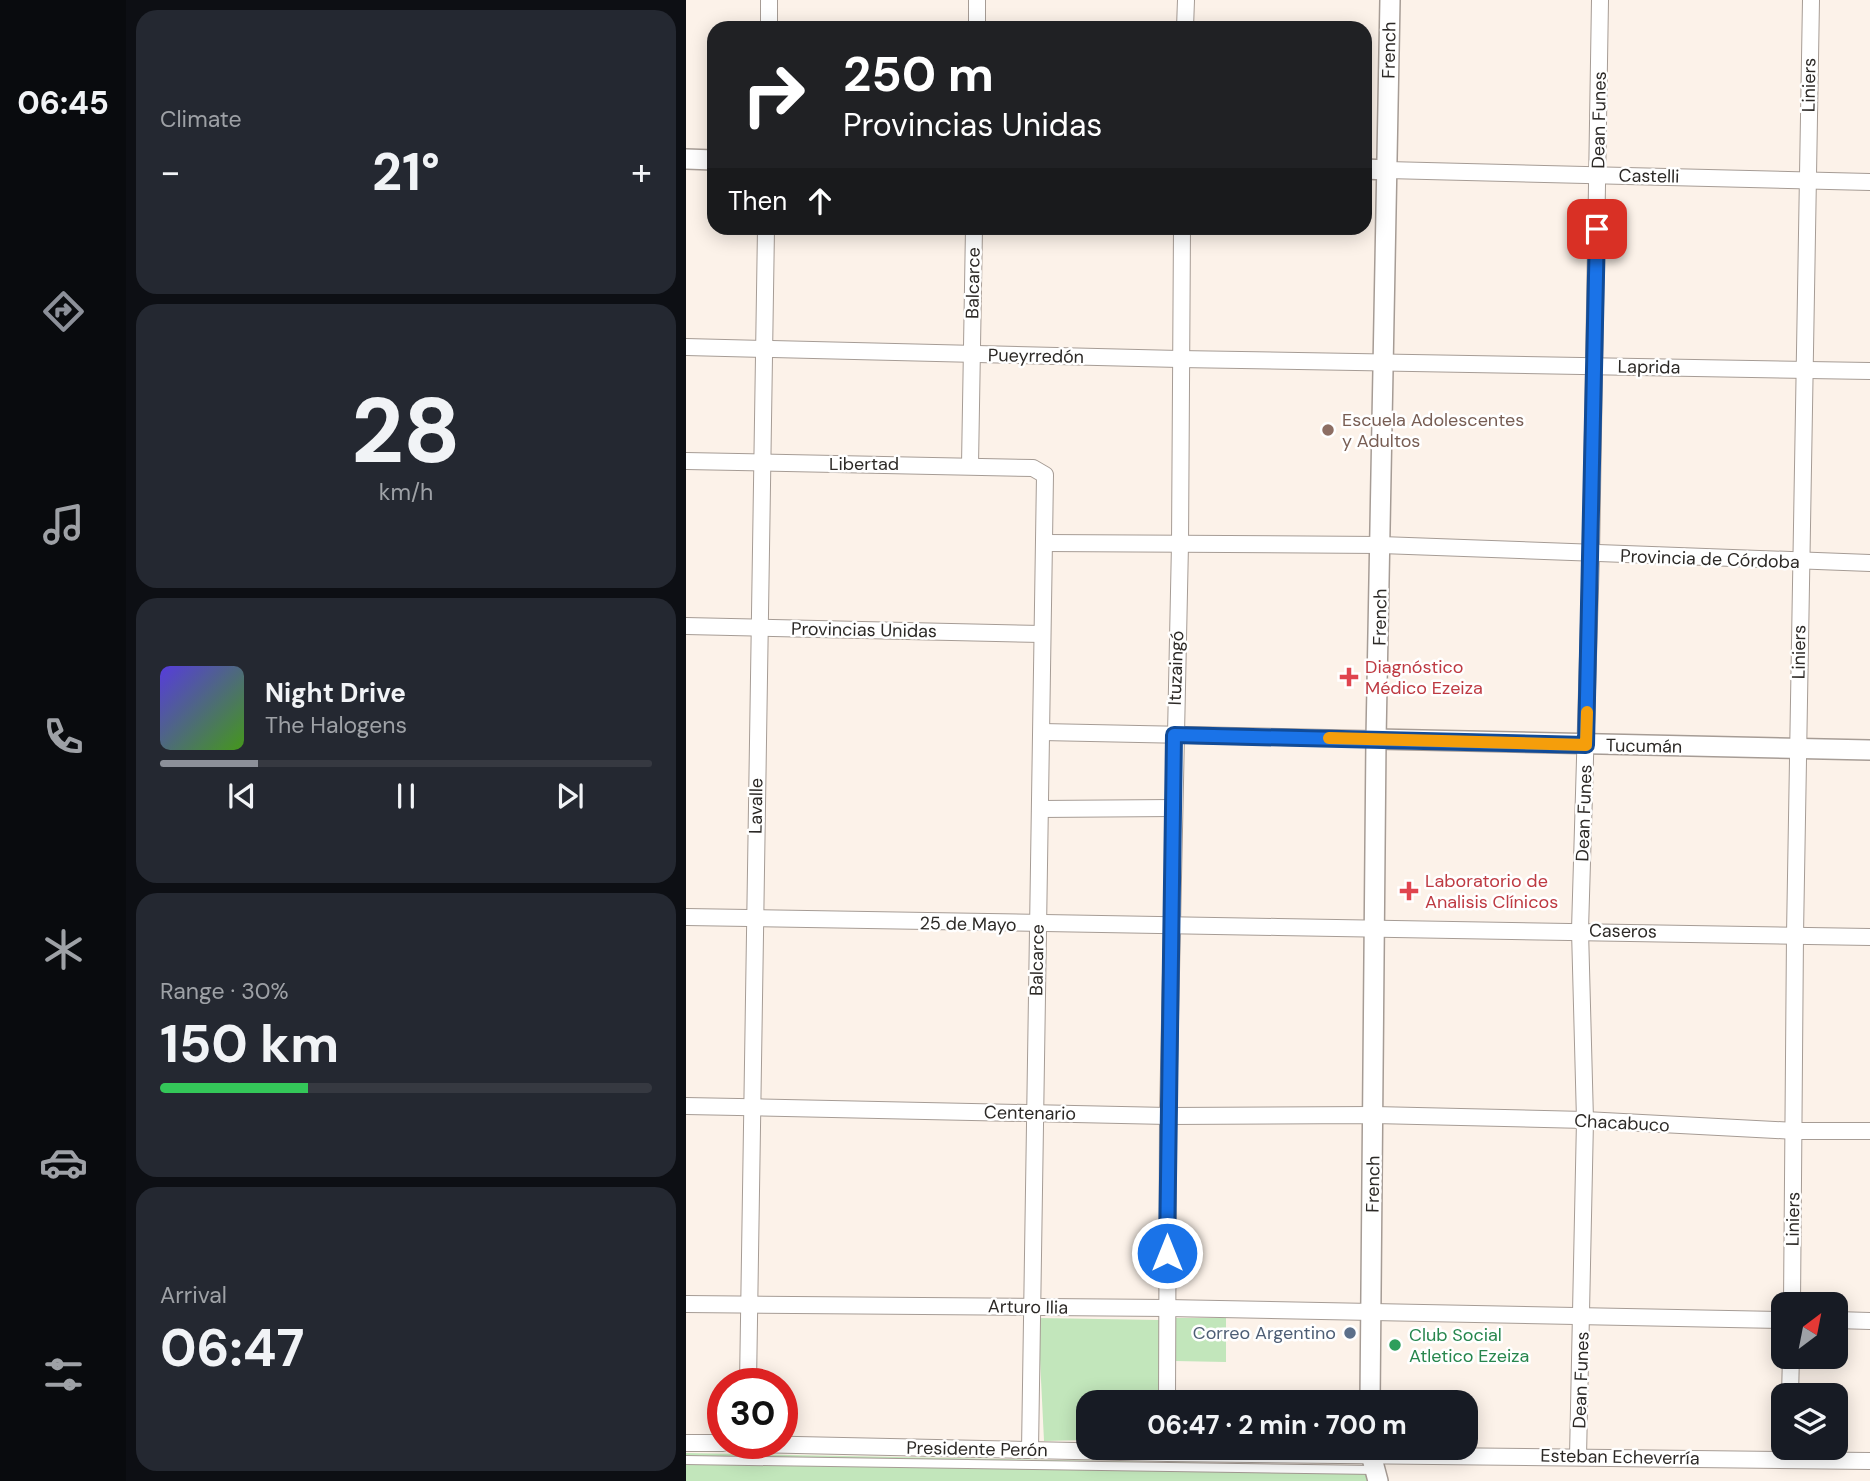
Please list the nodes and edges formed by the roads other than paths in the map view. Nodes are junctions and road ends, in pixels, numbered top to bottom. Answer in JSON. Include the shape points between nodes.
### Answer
{"nodes":[{"id":1,"x":769,"y":0,"type":"edge"},
{"id":2,"x":977,"y":0,"type":"edge"},
{"id":3,"x":1186,"y":0,"type":"edge"},
{"id":4,"x":1390,"y":0,"type":"edge"},
{"id":5,"x":1600,"y":0,"type":"edge"},
{"id":6,"x":1811,"y":0,"type":"edge"},
{"id":7,"x":769,"y":21,"type":"edge"},
{"id":8,"x":977,"y":21,"type":"edge"},
{"id":9,"x":1185,"y":21,"type":"edge"},
{"id":10,"x":686,"y":159,"type":"edge"},
{"id":11,"x":707,"y":160,"type":"edge"},
{"id":12,"x":1372,"y":169,"type":"edge"},
{"id":13,"x":1387,"y":170,"type":"junction"},
{"id":14,"x":1598,"y":174,"type":"junction"},
{"id":15,"x":1808,"y":180,"type":"junction"},
{"id":16,"x":1870,"y":181,"type":"edge"},
{"id":17,"x":766,"y":235,"type":"edge"},
{"id":18,"x":974,"y":235,"type":"edge"},
{"id":19,"x":1182,"y":235,"type":"edge"},
{"id":20,"x":686,"y":347,"type":"edge"},
{"id":21,"x":764,"y":348,"type":"junction"},
{"id":22,"x":972,"y":355,"type":"junction"},
{"id":23,"x":1179,"y":359,"type":"junction"},
{"id":24,"x":1385,"y":361,"type":"junction"},
{"id":25,"x":1594,"y":366,"type":"junction"},
{"id":26,"x":1803,"y":370,"type":"junction"},
{"id":27,"x":1870,"y":371,"type":"edge"},
{"id":28,"x":686,"y":461,"type":"edge"},
{"id":29,"x":763,"y":464,"type":"junction"},
{"id":30,"x":970,"y":465,"type":"junction"},
{"id":31,"x":1041,"y":470,"type":"joint"},
{"id":32,"x":1045,"y":543,"type":"junction"},
{"id":33,"x":1180,"y":544,"type":"junction"},
{"id":34,"x":1381,"y":545,"type":"junction"},
{"id":35,"x":1591,"y":554,"type":"junction"},
{"id":36,"x":1801,"y":563,"type":"junction"},
{"id":37,"x":1870,"y":563,"type":"edge"},
{"id":38,"x":686,"y":626,"type":"edge"},
{"id":39,"x":760,"y":628,"type":"junction"},
{"id":40,"x":1042,"y":634,"type":"junction"},
{"id":41,"x":1042,"y":732,"type":"junction"},
{"id":42,"x":1174,"y":735,"type":"junction"},
{"id":43,"x":1376,"y":739,"type":"junction"},
{"id":44,"x":1586,"y":745,"type":"junction"},
{"id":45,"x":1798,"y":748,"type":"junction"},
{"id":46,"x":1870,"y":750,"type":"edge"},
{"id":47,"x":1172,"y":808,"type":"junction"},
{"id":48,"x":1041,"y":809,"type":"junction"},
{"id":49,"x":686,"y":917,"type":"edge"},
{"id":50,"x":753,"y":919,"type":"junction"},
{"id":51,"x":1038,"y":925,"type":"junction"},
{"id":52,"x":1170,"y":927,"type":"junction"},
{"id":53,"x":1376,"y":927,"type":"junction"},
{"id":54,"x":1580,"y":930,"type":"junction"},
{"id":55,"x":1795,"y":935,"type":"junction"},
{"id":56,"x":1870,"y":937,"type":"edge"},
{"id":57,"x":686,"y":1106,"type":"edge"},
{"id":58,"x":751,"y":1108,"type":"junction"},
{"id":59,"x":1035,"y":1113,"type":"junction"},
{"id":60,"x":1374,"y":1115,"type":"junction"},
{"id":61,"x":1168,"y":1116,"type":"junction"},
{"id":62,"x":1585,"y":1121,"type":"junction"},
{"id":63,"x":1870,"y":1131,"type":"edge"},
{"id":64,"x":1795,"y":1132,"type":"junction"},
{"id":65,"x":1792,"y":1292,"type":"edge"},
{"id":66,"x":686,"y":1304,"type":"edge"},
{"id":67,"x":749,"y":1304,"type":"junction"},
{"id":68,"x":1031,"y":1307,"type":"junction"},
{"id":69,"x":1167,"y":1308,"type":"junction"},
{"id":70,"x":1371,"y":1311,"type":"junction"},
{"id":71,"x":1583,"y":1317,"type":"junction"},
{"id":72,"x":1771,"y":1320,"type":"edge"},
{"id":73,"x":1848,"y":1320,"type":"edge"},
{"id":74,"x":1870,"y":1321,"type":"edge"},
{"id":75,"x":748,"y":1368,"type":"edge"},
{"id":76,"x":1167,"y":1390,"type":"edge"},
{"id":77,"x":1370,"y":1390,"type":"edge"},
{"id":78,"x":686,"y":1443,"type":"edge"},
{"id":79,"x":707,"y":1443,"type":"edge"},
{"id":80,"x":798,"y":1446,"type":"edge"},
{"id":81,"x":1771,"y":1453,"type":"edge"},
{"id":82,"x":1031,"y":1457,"type":"junction"},
{"id":83,"x":1076,"y":1457,"type":"edge"},
{"id":84,"x":1578,"y":1457,"type":"junction"},
{"id":85,"x":1848,"y":1459,"type":"edge"},
{"id":86,"x":686,"y":1460,"type":"edge"},
{"id":87,"x":1284,"y":1460,"type":"edge"},
{"id":88,"x":747,"y":1461,"type":"joint"},
{"id":89,"x":1870,"y":1461,"type":"edge"},
{"id":90,"x":1373,"y":1463,"type":"edge"}],
"edges":[{"from":1,"to":7,"type":"street"},
{"from":2,"to":8,"type":"street"},
{"from":3,"to":9,"type":"street"},
{"from":4,"to":13,"type":"street","name":"French"},
{"from":5,"to":14,"type":"street","name":"Dean Funes"},
{"from":6,"to":15,"type":"street","name":"Liniers"},
{"from":10,"to":11,"type":"street"},
{"from":12,"to":13,"type":"street"},
{"from":13,"to":14,"type":"street","name":"Castelli"},
{"from":13,"to":24,"type":"street","name":"French"},
{"from":14,"to":15,"type":"street","name":"Castelli"},
{"from":14,"to":25,"type":"street","name":"Dean Funes"},
{"from":15,"to":16,"type":"street","name":"Castelli"},
{"from":15,"to":26,"type":"street","name":"Liniers"},
{"from":17,"to":21,"type":"street","name":"Lavalle"},
{"from":18,"to":22,"type":"street","name":"Balcarce"},
{"from":19,"to":23,"type":"street","name":"Ituzaingó"},
{"from":20,"to":21,"type":"street","name":"Pueyrredón"},
{"from":21,"to":22,"type":"street","name":"Pueyrredón"},
{"from":21,"to":29,"type":"street","name":"Lavalle"},
{"from":22,"to":23,"type":"street","name":"Pueyrredón"},
{"from":22,"to":30,"type":"street","name":"Balcarce"},
{"from":23,"to":24,"type":"street","name":"Pueyrredón"},
{"from":23,"to":33,"type":"street","name":"Ituzaingó"},
{"from":24,"to":25,"type":"street","name":"Laprida"},
{"from":24,"to":34,"type":"street","name":"French"},
{"from":25,"to":26,"type":"street","name":"Laprida"},
{"from":25,"to":35,"type":"street","name":"Dean Funes"},
{"from":26,"to":27,"type":"street","name":"Laprida"},
{"from":26,"to":36,"type":"street","name":"Liniers"},
{"from":28,"to":29,"type":"street","name":"Libertad"},
{"from":29,"to":30,"type":"street","name":"Libertad"},
{"from":29,"to":39,"type":"street","name":"Lavalle"},
{"from":30,"to":31,"type":"street","name":"Libertad"},
{"from":31,"to":32,"type":"street","name":"Balcarce","via":[[1046,482]]},
{"from":32,"to":33,"type":"street"},
{"from":32,"to":40,"type":"street","name":"Balcarce"},
{"from":33,"to":34,"type":"street"},
{"from":33,"to":42,"type":"street","name":"Ituzaingó"},
{"from":34,"to":35,"type":"street","name":"Provincia de Córdoba"},
{"from":34,"to":43,"type":"street","name":"French"},
{"from":35,"to":36,"type":"street","name":"Provincia de Córdoba"},
{"from":35,"to":44,"type":"street","name":"Dean Funes"},
{"from":36,"to":37,"type":"street","name":"Provincia de Córdoba"},
{"from":36,"to":45,"type":"street","name":"Liniers"},
{"from":38,"to":39,"type":"street","name":"Provincias Unidas"},
{"from":39,"to":40,"type":"street","name":"Provincias Unidas"},
{"from":39,"to":50,"type":"street","name":"Lavalle"},
{"from":40,"to":41,"type":"street","name":"Balcarce"},
{"from":41,"to":42,"type":"street"},
{"from":41,"to":48,"type":"street","name":"Balcarce"},
{"from":42,"to":43,"type":"street"},
{"from":42,"to":47,"type":"street","name":"Ituzaingó"},
{"from":43,"to":44,"type":"street","name":"Tucumán"},
{"from":43,"to":53,"type":"street","name":"French"},
{"from":44,"to":45,"type":"street","name":"Tucumán"},
{"from":44,"to":54,"type":"street","name":"Dean Funes"},
{"from":45,"to":46,"type":"street","name":"Tucumán"},
{"from":45,"to":55,"type":"street","name":"Liniers"},
{"from":47,"to":48,"type":"street"},
{"from":47,"to":52,"type":"street","name":"Ituzaingó"},
{"from":48,"to":51,"type":"street","name":"Balcarce"},
{"from":49,"to":50,"type":"street","name":"25 de Mayo"},
{"from":50,"to":51,"type":"street","name":"25 de Mayo"},
{"from":50,"to":58,"type":"street","name":"Lavalle"},
{"from":51,"to":52,"type":"street","name":"25 de Mayo"},
{"from":51,"to":59,"type":"street","name":"Balcarce"},
{"from":52,"to":53,"type":"street","name":"25 de Mayo"},
{"from":52,"to":61,"type":"street","name":"Ituzaingó"},
{"from":53,"to":54,"type":"street","name":"Caseros"},
{"from":53,"to":60,"type":"street","name":"French"},
{"from":54,"to":55,"type":"street","name":"Caseros"},
{"from":54,"to":62,"type":"street","name":"Dean Funes"},
{"from":55,"to":56,"type":"street","name":"Caseros"},
{"from":55,"to":64,"type":"street","name":"Liniers"},
{"from":57,"to":58,"type":"street","name":"Centenario"},
{"from":58,"to":59,"type":"street","name":"Centenario"},
{"from":58,"to":67,"type":"street","name":"Lavalle"},
{"from":59,"to":61,"type":"street","name":"Centenario"},
{"from":59,"to":68,"type":"street","name":"Balcarce"},
{"from":60,"to":61,"type":"street","name":"Centenario"},
{"from":60,"to":62,"type":"street","name":"Chacabuco"},
{"from":60,"to":70,"type":"street","name":"French"},
{"from":61,"to":69,"type":"street","name":"Ituzaingó"},
{"from":62,"to":64,"type":"street","name":"Chacabuco"},
{"from":62,"to":71,"type":"street","name":"Dean Funes"},
{"from":63,"to":64,"type":"street","name":"Chacabuco"},
{"from":64,"to":65,"type":"street","name":"Liniers"},
{"from":66,"to":67,"type":"street","name":"Arturo Ilia"},
{"from":67,"to":68,"type":"street","name":"Arturo Ilia"},
{"from":67,"to":75,"type":"street","name":"Lavalle"},
{"from":68,"to":69,"type":"street","name":"Arturo Ilia"},
{"from":68,"to":82,"type":"street","name":"Balcarce"},
{"from":69,"to":70,"type":"street","name":"Arturo Ilia"},
{"from":69,"to":76,"type":"street","name":"Ituzaingó"},
{"from":70,"to":71,"type":"street","name":"Arturo Ilia"},
{"from":70,"to":77,"type":"street","name":"French"},
{"from":71,"to":72,"type":"street","name":"Arturo Ilia"},
{"from":71,"to":84,"type":"street","name":"Dean Funes"},
{"from":73,"to":74,"type":"street"},
{"from":78,"to":79,"type":"street"},
{"from":80,"to":82,"type":"street","name":"Presidente Perón"},
{"from":81,"to":84,"type":"street","name":"Esteban Echeverría"},
{"from":82,"to":83,"type":"street","name":"Presidente Perón"},
{"from":82,"to":88,"type":"lane"},
{"from":84,"to":90,"type":"street","name":"Esteban Echeverría"},
{"from":85,"to":89,"type":"street","name":"Esteban Echeverría"},
{"from":86,"to":88,"type":"lane"},
{"from":87,"to":90,"type":"street","name":"Presidente Perón"}]}
